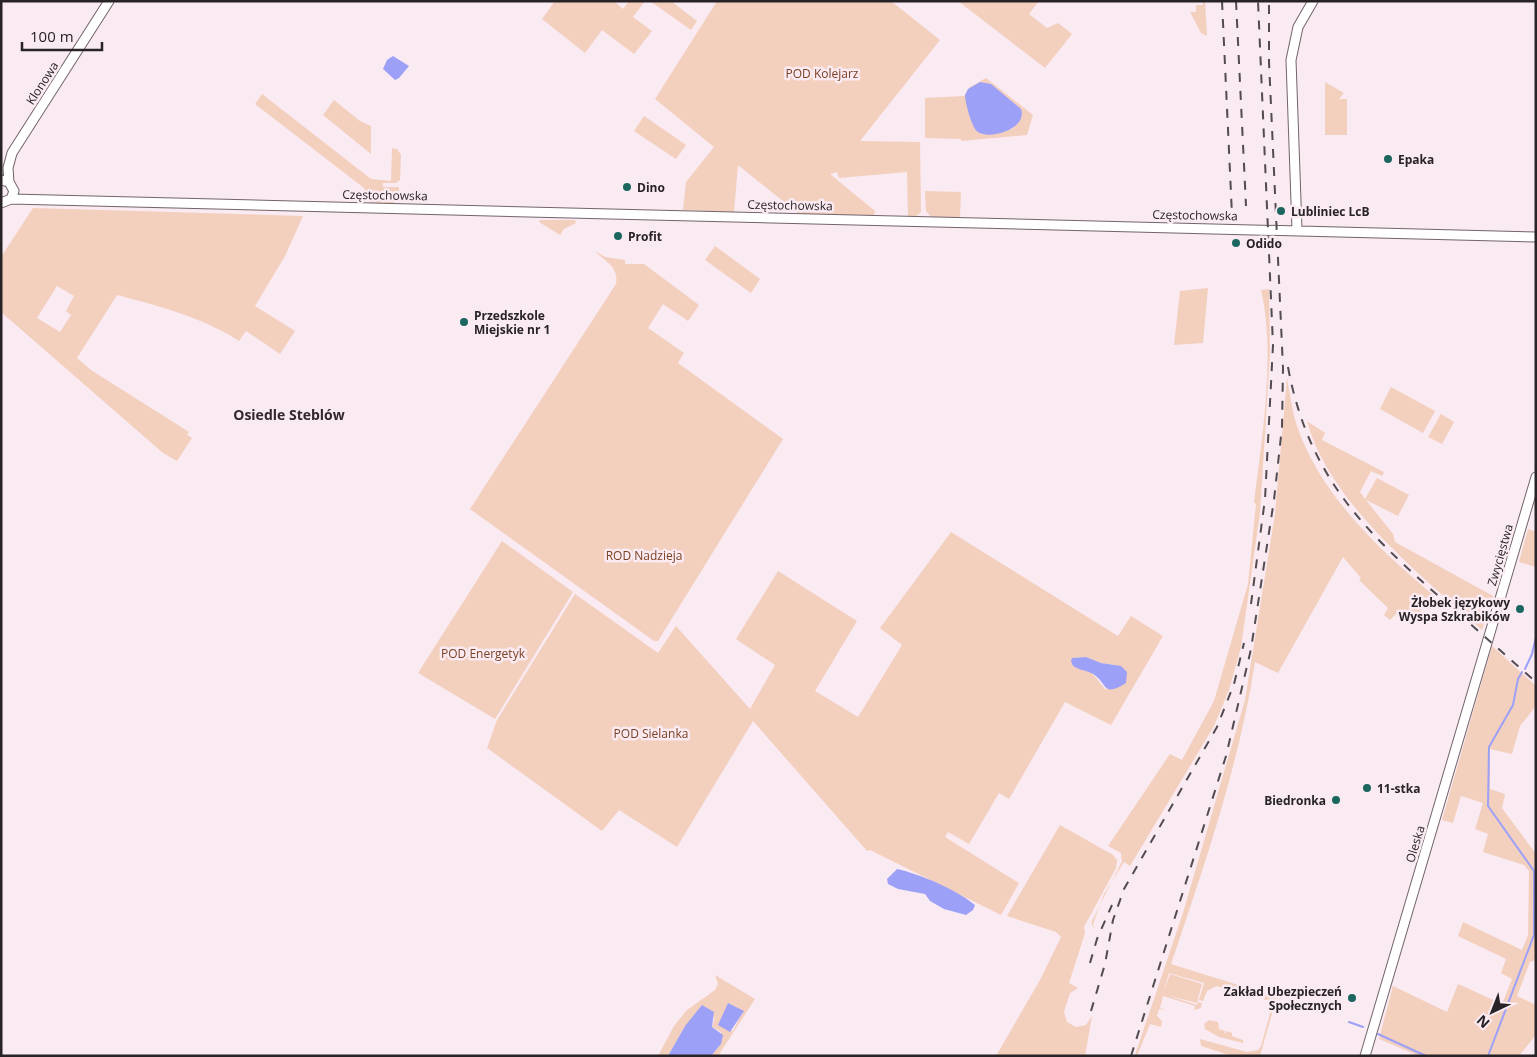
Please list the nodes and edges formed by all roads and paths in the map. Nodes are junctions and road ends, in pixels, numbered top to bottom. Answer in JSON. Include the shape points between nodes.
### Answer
{"nodes":[{"id":1,"x":110,"y":1,"type":"edge"},
{"id":2,"x":1313,"y":1,"type":"edge"},
{"id":3,"x":12,"y":153,"type":"junction"},
{"id":4,"x":1,"y":174,"type":"edge"},
{"id":5,"x":5,"y":181,"type":"edge"},
{"id":6,"x":12,"y":195,"type":"junction"},
{"id":7,"x":1,"y":203,"type":"edge"},
{"id":8,"x":1297,"y":230,"type":"junction"},
{"id":9,"x":1536,"y":237,"type":"edge"},
{"id":10,"x":1536,"y":477,"type":"edge"},
{"id":11,"x":1488,"y":640,"type":"joint"},
{"id":12,"x":1365,"y":1056,"type":"edge"}],
"edges":[{"from":1,"to":3,"type":"main road","name":"Klonowa"},
{"from":2,"to":8,"type":"main road","via":[[1295,36],[1291,60]]},
{"from":3,"to":4,"type":"main road"},
{"from":3,"to":5,"type":"main road","name":"Klonowa"},
{"from":5,"to":6,"type":"main road"},
{"from":6,"to":7,"type":"main road"},
{"from":6,"to":8,"type":"main road","name":"Częstochowska","via":[[44,201]]},
{"from":8,"to":9,"type":"main road","name":"Częstochowska"},
{"from":10,"to":11,"type":"main road","name":"Zwycięstwa"},
{"from":11,"to":12,"type":"main road","name":"Oleska"}]}
